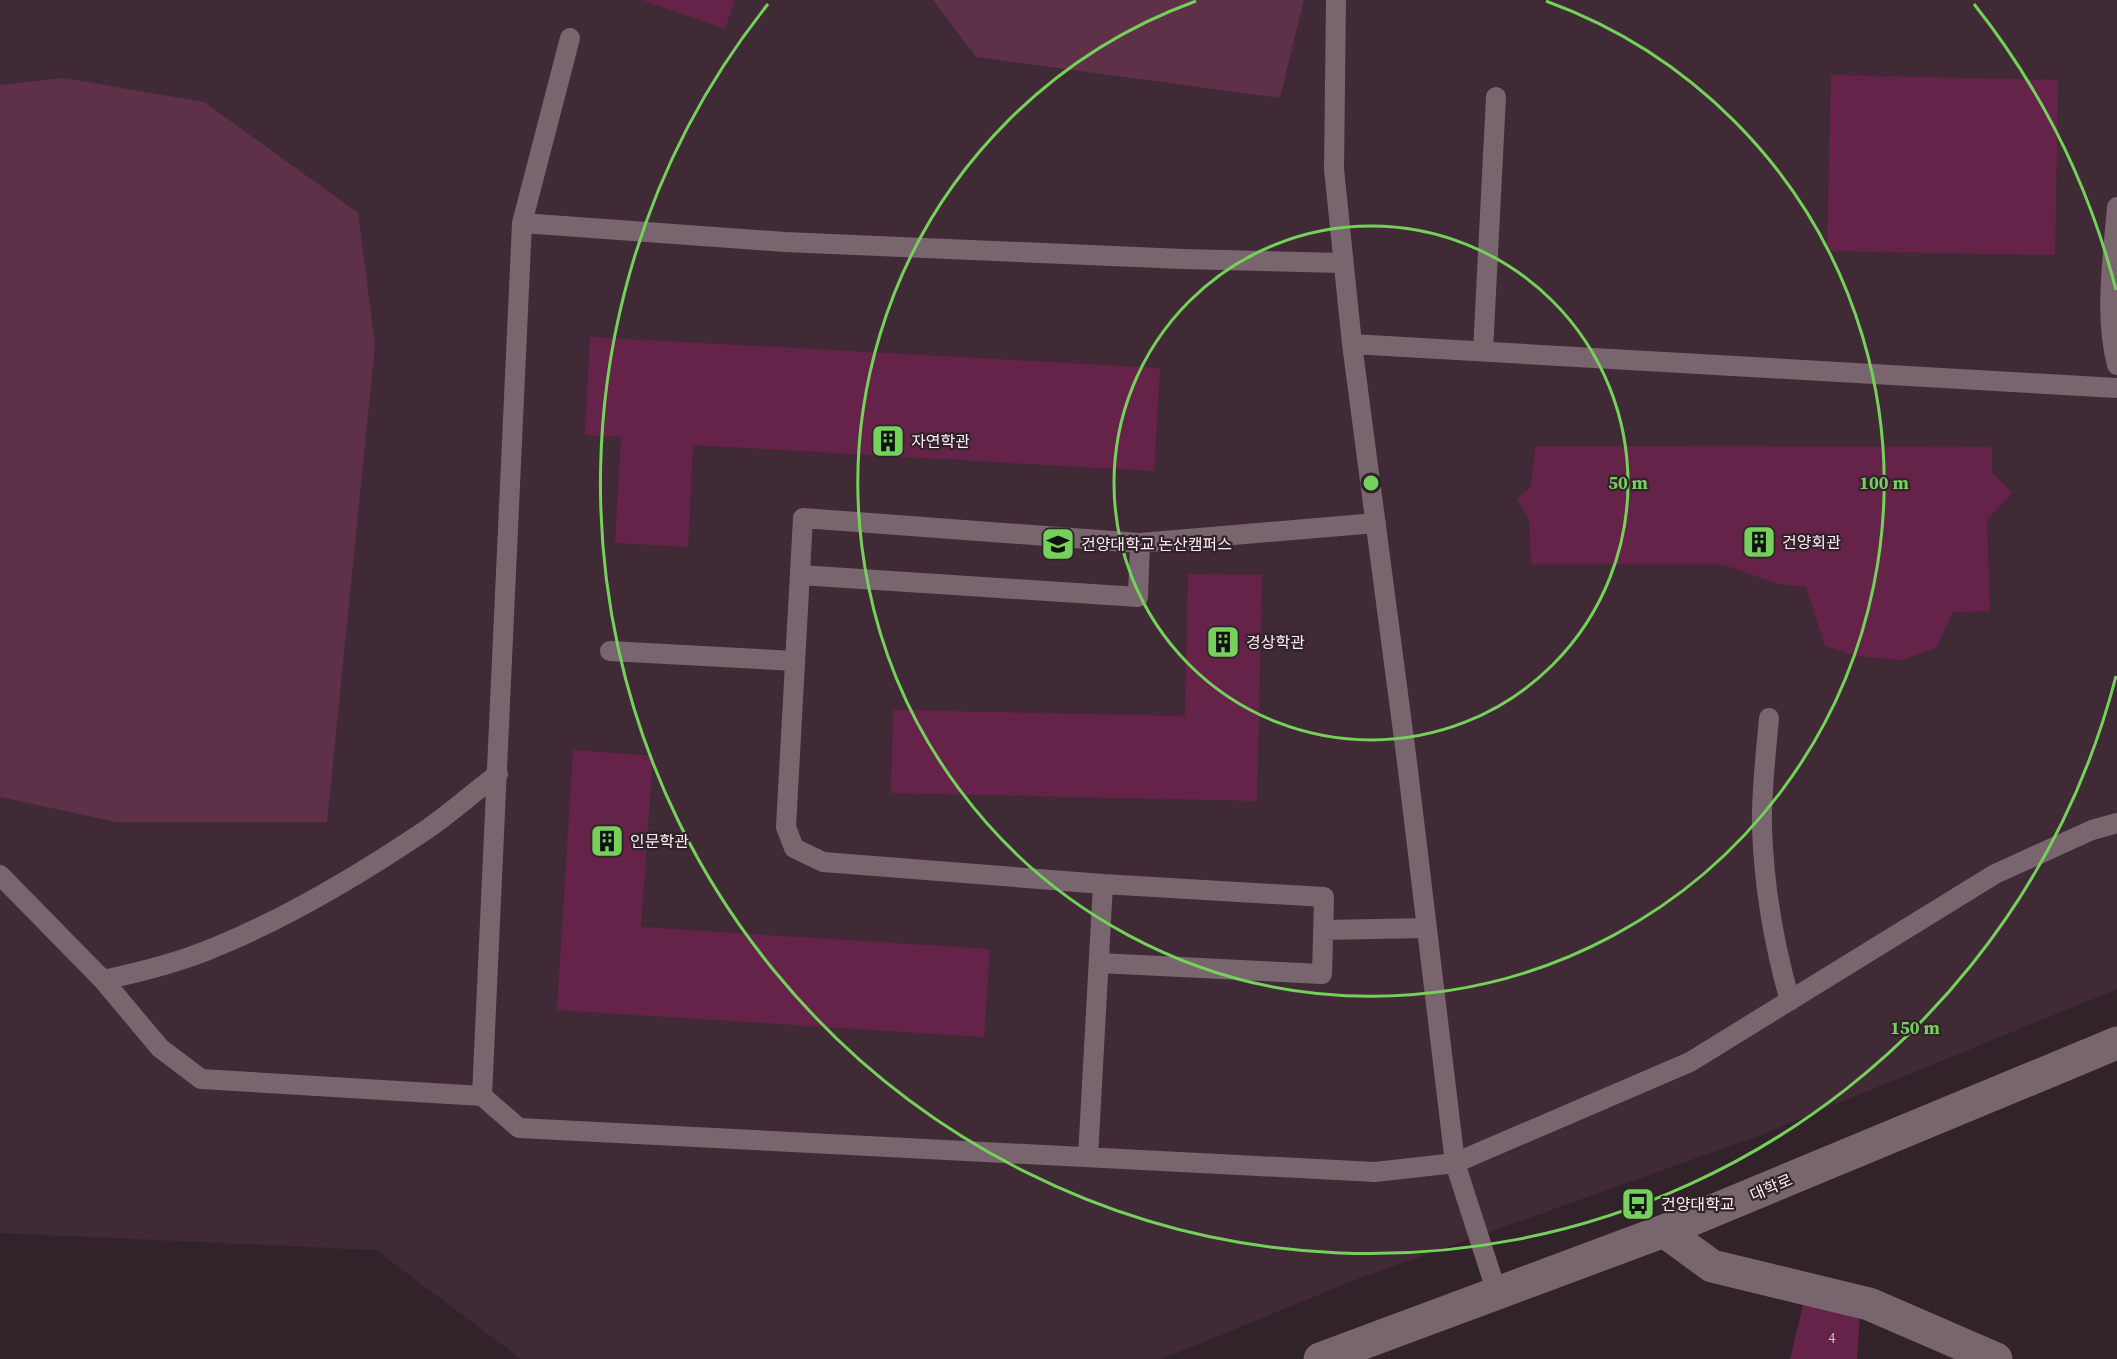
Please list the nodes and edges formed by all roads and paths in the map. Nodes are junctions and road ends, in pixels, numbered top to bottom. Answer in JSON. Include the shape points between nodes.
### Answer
{"nodes":[{"id":1,"x":1336,"y":0,"type":"edge"},
{"id":2,"x":570,"y":38,"type":"dead end"},
{"id":3,"x":1496,"y":98,"type":"dead end"},
{"id":4,"x":2117,"y":207,"type":"edge"},
{"id":5,"x":522,"y":223,"type":"junction"},
{"id":6,"x":1343,"y":263,"type":"junction"},
{"id":7,"x":1352,"y":344,"type":"junction"},
{"id":8,"x":1483,"y":351,"type":"junction"},
{"id":9,"x":2117,"y":364,"type":"edge"},
{"id":10,"x":2117,"y":388,"type":"edge"},
{"id":11,"x":1376,"y":523,"type":"junction"},
{"id":12,"x":1140,"y":543,"type":"junction"},
{"id":13,"x":800,"y":575,"type":"junction"},
{"id":14,"x":610,"y":651,"type":"dead end"},
{"id":15,"x":795,"y":661,"type":"junction"},
{"id":16,"x":1768,"y":718,"type":"dead end"},
{"id":17,"x":498,"y":774,"type":"junction"},
{"id":18,"x":2117,"y":823,"type":"edge"},
{"id":19,"x":0,"y":875,"type":"edge"},
{"id":20,"x":1103,"y":884,"type":"junction"},
{"id":21,"x":1427,"y":928,"type":"junction"},
{"id":22,"x":1323,"y":930,"type":"junction"},
{"id":23,"x":1100,"y":963,"type":"junction"},
{"id":24,"x":104,"y":980,"type":"junction"},
{"id":25,"x":1790,"y":1001,"type":"junction"},
{"id":26,"x":2117,"y":1042,"type":"edge"},
{"id":27,"x":482,"y":1096,"type":"junction"},
{"id":28,"x":1088,"y":1157,"type":"junction"},
{"id":29,"x":1455,"y":1163,"type":"junction"},
{"id":30,"x":1664,"y":1231,"type":"junction"},
{"id":31,"x":1497,"y":1293,"type":"junction"},
{"id":32,"x":1320,"y":1359,"type":"edge"},
{"id":33,"x":1996,"y":1359,"type":"edge"}],
"edges":[{"from":1,"to":6,"type":"lane","via":[[1334,168]]},
{"from":2,"to":5,"type":"lane"},
{"from":3,"to":8,"type":"lane"},
{"from":4,"to":9,"type":"lane","via":[[2111,286],[2112,348]]},
{"from":5,"to":6,"type":"lane","via":[[785,242]]},
{"from":5,"to":17,"type":"lane"},
{"from":6,"to":7,"type":"lane"},
{"from":7,"to":8,"type":"lane"},
{"from":7,"to":11,"type":"lane"},
{"from":8,"to":10,"type":"lane"},
{"from":11,"to":12,"type":"lane"},
{"from":11,"to":21,"type":"lane"},
{"from":12,"to":13,"type":"lane","via":[[1138,597]]},
{"from":12,"to":13,"type":"lane","via":[[803,518]]},
{"from":13,"to":15,"type":"lane"},
{"from":14,"to":15,"type":"lane"},
{"from":15,"to":20,"type":"lane","via":[[786,827],[794,848],[823,862]]},
{"from":16,"to":25,"type":"lane","via":[[1762,827],[1776,954]]},
{"from":17,"to":24,"type":"lane","via":[[427,829],[335,887],[265,924],[171,963]]},
{"from":17,"to":27,"type":"lane"},
{"from":18,"to":25,"type":"lane","via":[[2092,830],[1995,874]]},
{"from":19,"to":24,"type":"lane"},
{"from":20,"to":22,"type":"lane","via":[[1324,897]]},
{"from":20,"to":23,"type":"lane"},
{"from":21,"to":22,"type":"lane"},
{"from":21,"to":29,"type":"lane"},
{"from":22,"to":23,"type":"lane","via":[[1322,974]]},
{"from":23,"to":28,"type":"lane"},
{"from":24,"to":27,"type":"lane","via":[[160,1048],[201,1079]]},
{"from":25,"to":29,"type":"lane","via":[[1690,1062]]},
{"from":26,"to":30,"type":"street","name":"대학로"},
{"from":27,"to":28,"type":"lane","via":[[519,1128]]},
{"from":28,"to":29,"type":"lane","via":[[1375,1172]]},
{"from":29,"to":31,"type":"lane"},
{"from":30,"to":31,"type":"street","name":"대학로"},
{"from":30,"to":33,"type":"street","via":[[1712,1266],[1869,1304]]},
{"from":31,"to":32,"type":"street","name":"대학로"}]}
